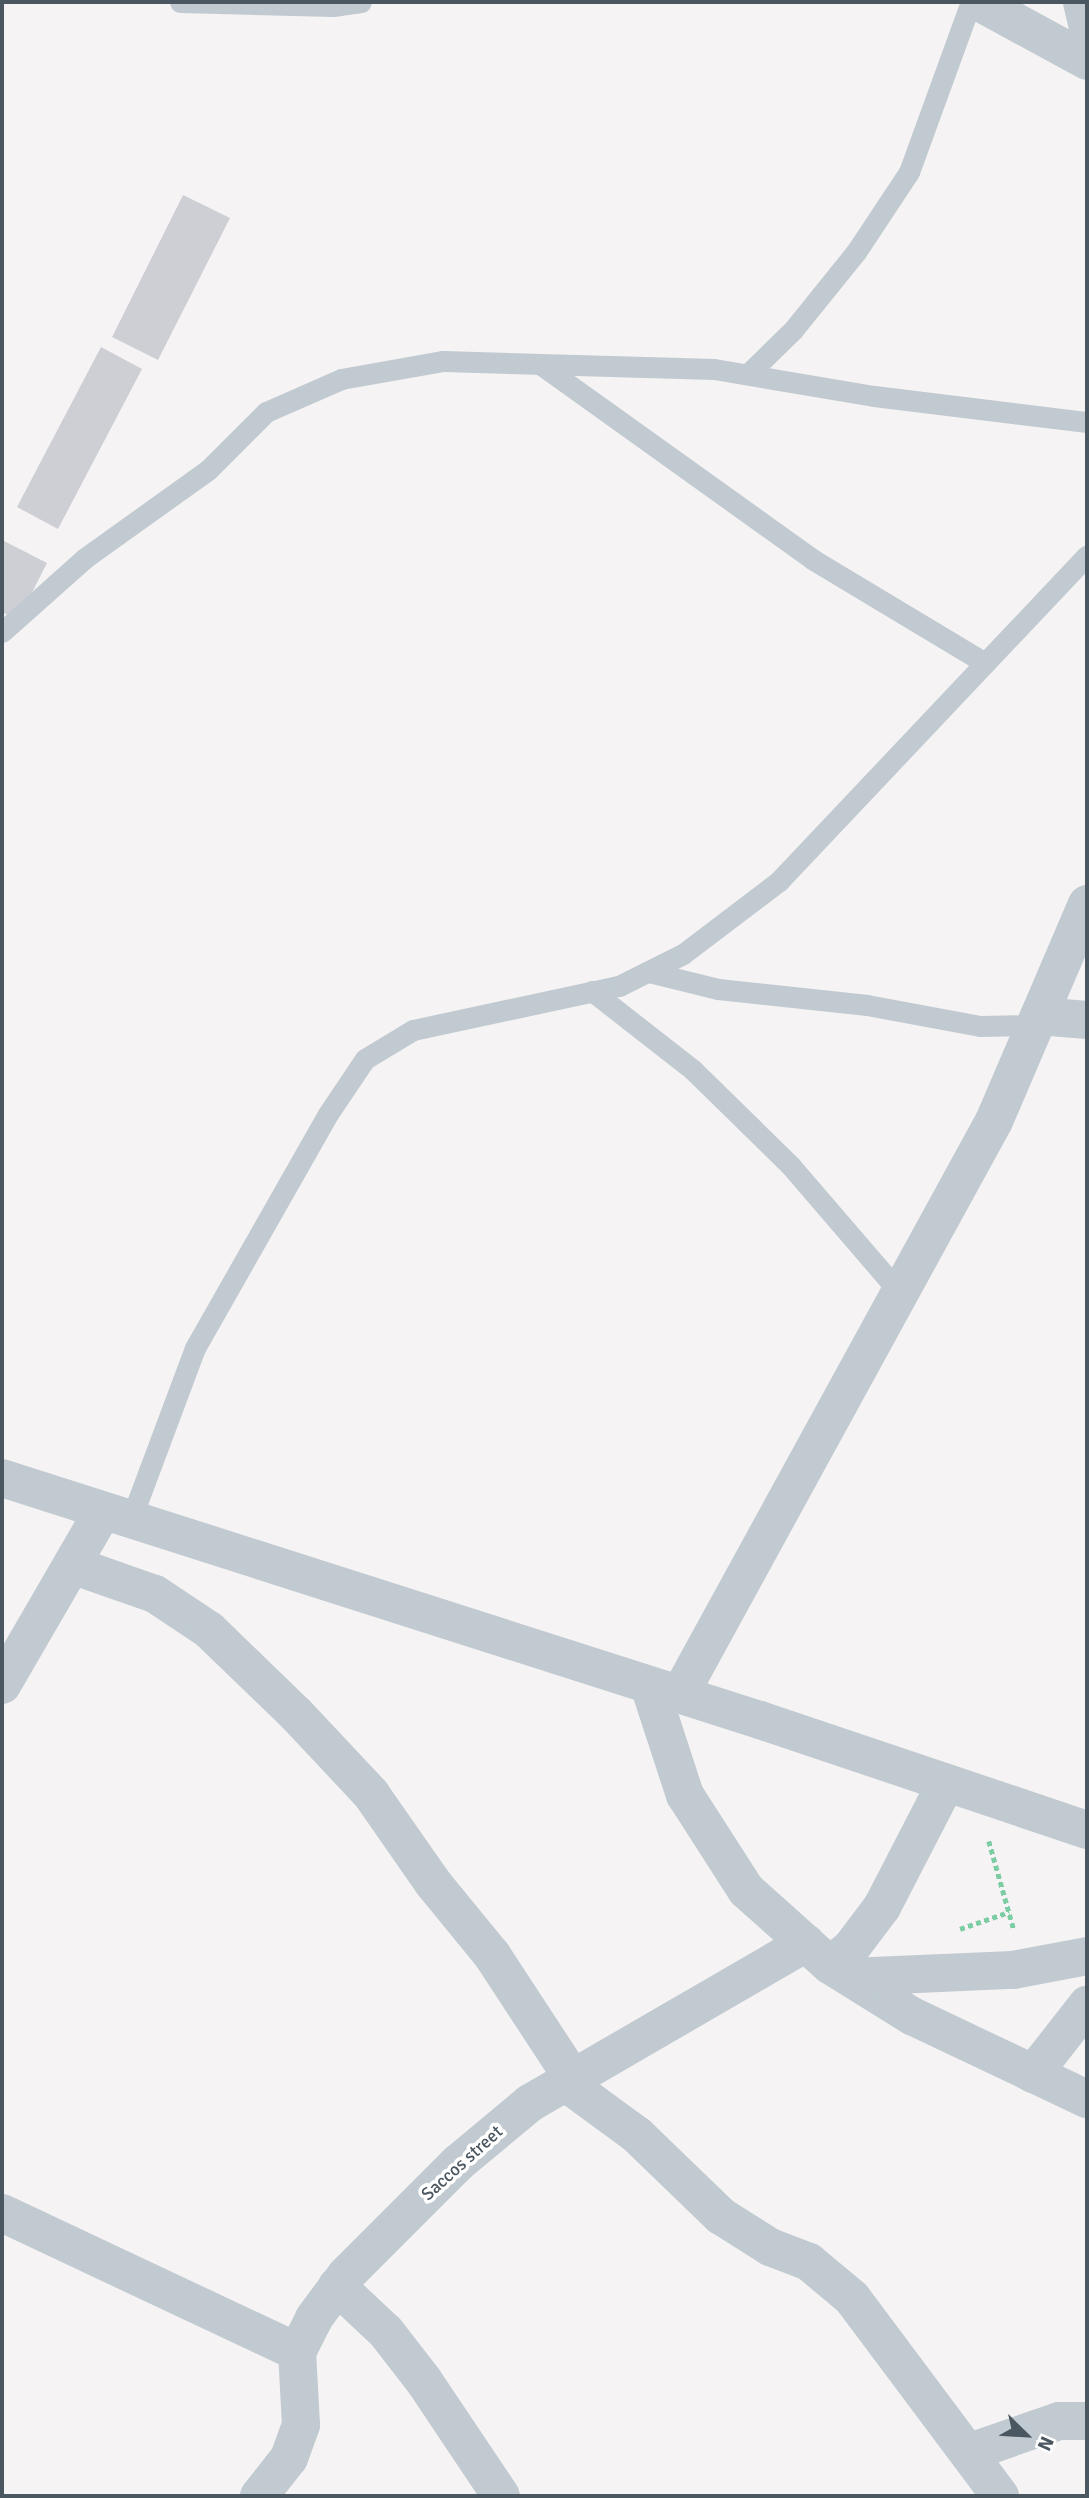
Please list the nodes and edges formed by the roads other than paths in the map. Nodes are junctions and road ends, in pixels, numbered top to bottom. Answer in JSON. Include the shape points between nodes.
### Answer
{"nodes":[{"id":1,"x":180,"y":2,"type":"edge"},
{"id":2,"x":361,"y":2,"type":"edge"},
{"id":3,"x":971,"y":2,"type":"edge"},
{"id":4,"x":979,"y":2,"type":"edge"},
{"id":5,"x":1082,"y":2,"type":"edge"},
{"id":6,"x":1087,"y":23,"type":"edge"},
{"id":7,"x":1087,"y":61,"type":"edge"},
{"id":8,"x":540,"y":364,"type":"junction"},
{"id":9,"x":748,"y":374,"type":"junction"},
{"id":10,"x":1087,"y":422,"type":"edge"},
{"id":11,"x":1087,"y":555,"type":"edge"},
{"id":12,"x":2,"y":632,"type":"edge"},
{"id":13,"x":985,"y":663,"type":"junction"},
{"id":14,"x":1087,"y":904,"type":"edge"},
{"id":15,"x":649,"y":972,"type":"junction"},
{"id":16,"x":592,"y":991,"type":"junction"},
{"id":17,"x":1087,"y":1020,"type":"edge"},
{"id":18,"x":1037,"y":1021,"type":"junction"},
{"id":19,"x":901,"y":1294,"type":"junction"},
{"id":20,"x":2,"y":1478,"type":"edge"},
{"id":21,"x":117,"y":1515,"type":"junction"},
{"id":22,"x":72,"y":1565,"type":"junction"},
{"id":23,"x":2,"y":1685,"type":"edge"},
{"id":24,"x":665,"y":1689,"type":"junction"},
{"id":25,"x":958,"y":1787,"type":"junction"},
{"id":26,"x":1087,"y":1830,"type":"edge"},
{"id":27,"x":1087,"y":1956,"type":"edge"},
{"id":28,"x":829,"y":1962,"type":"junction"},
{"id":29,"x":1087,"y":2005,"type":"edge"},
{"id":30,"x":1033,"y":2074,"type":"junction"},
{"id":31,"x":569,"y":2081,"type":"junction"},
{"id":32,"x":1087,"y":2099,"type":"edge"},
{"id":33,"x":2,"y":2213,"type":"edge"},
{"id":34,"x":337,"y":2286,"type":"junction"},
{"id":35,"x":297,"y":2352,"type":"junction"},
{"id":36,"x":1087,"y":2421,"type":"edge"},
{"id":37,"x":970,"y":2452,"type":"junction"},
{"id":38,"x":259,"y":2496,"type":"edge"},
{"id":39,"x":501,"y":2496,"type":"edge"},
{"id":40,"x":1000,"y":2496,"type":"edge"}],
"edges":[{"from":1,"to":2,"type":"lane","via":[[333,6]]},
{"from":3,"to":9,"type":"lane","via":[[909,172],[856,252],[793,330]]},
{"from":4,"to":7,"type":"street"},
{"from":5,"to":6,"type":"street"},
{"from":8,"to":9,"type":"lane"},
{"from":8,"to":12,"type":"lane","via":[[443,361],[341,379],[266,412],[208,470],[85,558]]},
{"from":8,"to":13,"type":"lane","via":[[812,559]]},
{"from":9,"to":10,"type":"lane","via":[[874,396]]},
{"from":11,"to":13,"type":"lane"},
{"from":13,"to":15,"type":"lane","via":[[779,881],[683,954]]},
{"from":14,"to":18,"type":"street"},
{"from":15,"to":16,"type":"lane","via":[[619,986]]},
{"from":15,"to":18,"type":"lane","via":[[718,989],[867,1005],[968,1024]]},
{"from":16,"to":19,"type":"lane","via":[[693,1070],[790,1165]]},
{"from":16,"to":21,"type":"lane","via":[[413,1030],[365,1059],[327,1114],[195,1348]]},
{"from":17,"to":18,"type":"street"},
{"from":18,"to":19,"type":"street","via":[[994,1121]]},
{"from":19,"to":24,"type":"street"},
{"from":20,"to":21,"type":"street"},
{"from":21,"to":22,"type":"street"},
{"from":21,"to":24,"type":"street"},
{"from":22,"to":23,"type":"street"},
{"from":22,"to":31,"type":"street","via":[[155,1594],[209,1630],[296,1714],[371,1794],[433,1883],[492,1955]]},
{"from":24,"to":25,"type":"street"},
{"from":24,"to":28,"type":"street","via":[[685,1795],[746,1890]]},
{"from":25,"to":26,"type":"street"},
{"from":25,"to":28,"type":"street","name":"Saccos street","via":[[882,1907],[851,1948]]},
{"from":27,"to":28,"type":"street","via":[[1027,1967]]},
{"from":28,"to":30,"type":"street","via":[[912,2016]]},
{"from":28,"to":31,"type":"street","name":"Saccos street"},
{"from":29,"to":30,"type":"street"},
{"from":30,"to":32,"type":"street"},
{"from":31,"to":34,"type":"street","name":"Saccos street","via":[[530,2103],[458,2163]]},
{"from":31,"to":37,"type":"street","via":[[637,2135],[721,2216],[770,2247],[809,2262],[852,2298]]},
{"from":33,"to":35,"type":"street"},
{"from":34,"to":35,"type":"street","name":"Saccos street"},
{"from":34,"to":39,"type":"street","via":[[386,2332]]},
{"from":35,"to":38,"type":"street","via":[[301,2425],[289,2458]]},
{"from":36,"to":37,"type":"street","via":[[1059,2421]]},
{"from":37,"to":40,"type":"street"}]}
